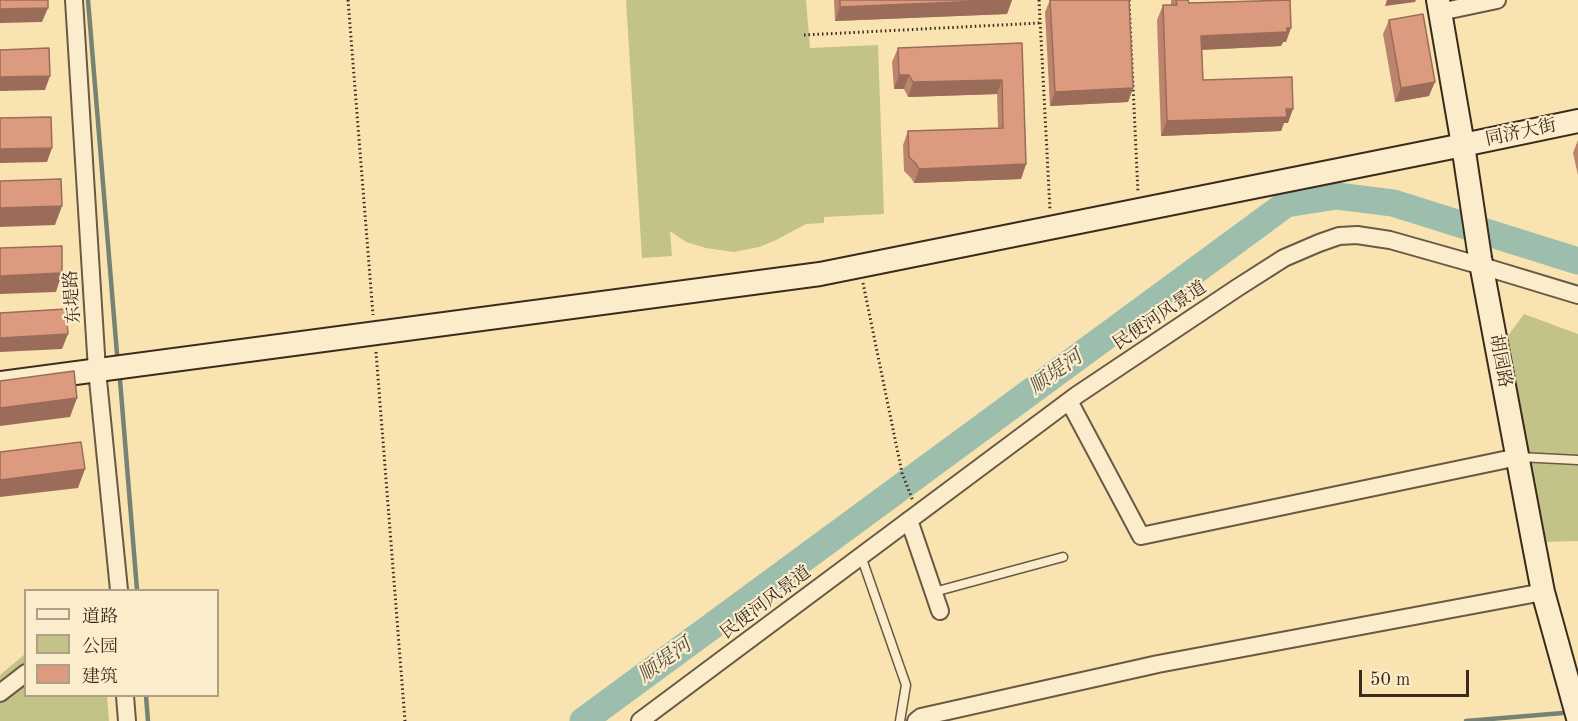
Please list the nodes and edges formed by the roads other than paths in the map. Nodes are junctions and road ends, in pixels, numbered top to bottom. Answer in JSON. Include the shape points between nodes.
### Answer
{"nodes":[{"id":1,"x":74,"y":0,"type":"edge"},
{"id":2,"x":1497,"y":0,"type":"edge"},
{"id":3,"x":1439,"y":6,"type":"edge"},
{"id":4,"x":1578,"y":121,"type":"edge"},
{"id":5,"x":1463,"y":145,"type":"junction"},
{"id":6,"x":1481,"y":262,"type":"junction"},
{"id":7,"x":1578,"y":295,"type":"edge"},
{"id":8,"x":98,"y":370,"type":"junction"},
{"id":9,"x":0,"y":383,"type":"edge"},
{"id":10,"x":1069,"y":401,"type":"junction"},
{"id":11,"x":1518,"y":457,"type":"junction"},
{"id":12,"x":1578,"y":460,"type":"edge"},
{"id":13,"x":911,"y":513,"type":"junction"},
{"id":14,"x":861,"y":556,"type":"junction"},
{"id":15,"x":1063,"y":558,"type":"dead end"},
{"id":16,"x":119,"y":589,"type":"edge"},
{"id":17,"x":934,"y":592,"type":"junction"},
{"id":18,"x":1543,"y":592,"type":"junction"},
{"id":19,"x":940,"y":611,"type":"dead end"},
{"id":20,"x":24,"y":675,"type":"edge"},
{"id":21,"x":0,"y":693,"type":"edge"},
{"id":22,"x":126,"y":697,"type":"edge"},
{"id":23,"x":1578,"y":718,"type":"edge"},
{"id":24,"x":127,"y":721,"type":"edge"},
{"id":25,"x":640,"y":721,"type":"edge"},
{"id":26,"x":900,"y":721,"type":"edge"},
{"id":27,"x":916,"y":721,"type":"edge"}],
"edges":[{"from":1,"to":8,"type":"street","name":"东堤路"},
{"from":2,"to":3,"type":"street"},
{"from":3,"to":5,"type":"street","name":"胡园路"},
{"from":4,"to":5,"type":"street","name":"同济大街"},
{"from":5,"to":6,"type":"street","name":"胡园路"},
{"from":5,"to":8,"type":"street","name":"同济大街","via":[[820,274]]},
{"from":6,"to":7,"type":"street","name":"民便河风景道"},
{"from":6,"to":10,"type":"street","name":"民便河风景道","via":[[1390,240],[1339,236],[1284,258]]},
{"from":6,"to":11,"type":"street","name":"胡园路"},
{"from":8,"to":9,"type":"street","name":"同济大街"},
{"from":8,"to":16,"type":"street","name":"东堤路"},
{"from":10,"to":11,"type":"street","via":[[1141,536]]},
{"from":10,"to":13,"type":"street","name":"民便河风景道"},
{"from":11,"to":12,"type":"lane"},
{"from":11,"to":18,"type":"street","name":"胡园路"},
{"from":13,"to":14,"type":"street","name":"民便河风景道"},
{"from":13,"to":17,"type":"street"},
{"from":14,"to":25,"type":"street","name":"民便河风景道"},
{"from":14,"to":26,"type":"lane","via":[[906,686]]},
{"from":15,"to":17,"type":"lane"},
{"from":17,"to":19,"type":"street"},
{"from":18,"to":23,"type":"street","name":"胡园路"},
{"from":18,"to":27,"type":"street","via":[[1158,664]]},
{"from":20,"to":21,"type":"street"},
{"from":22,"to":24,"type":"street"}]}
